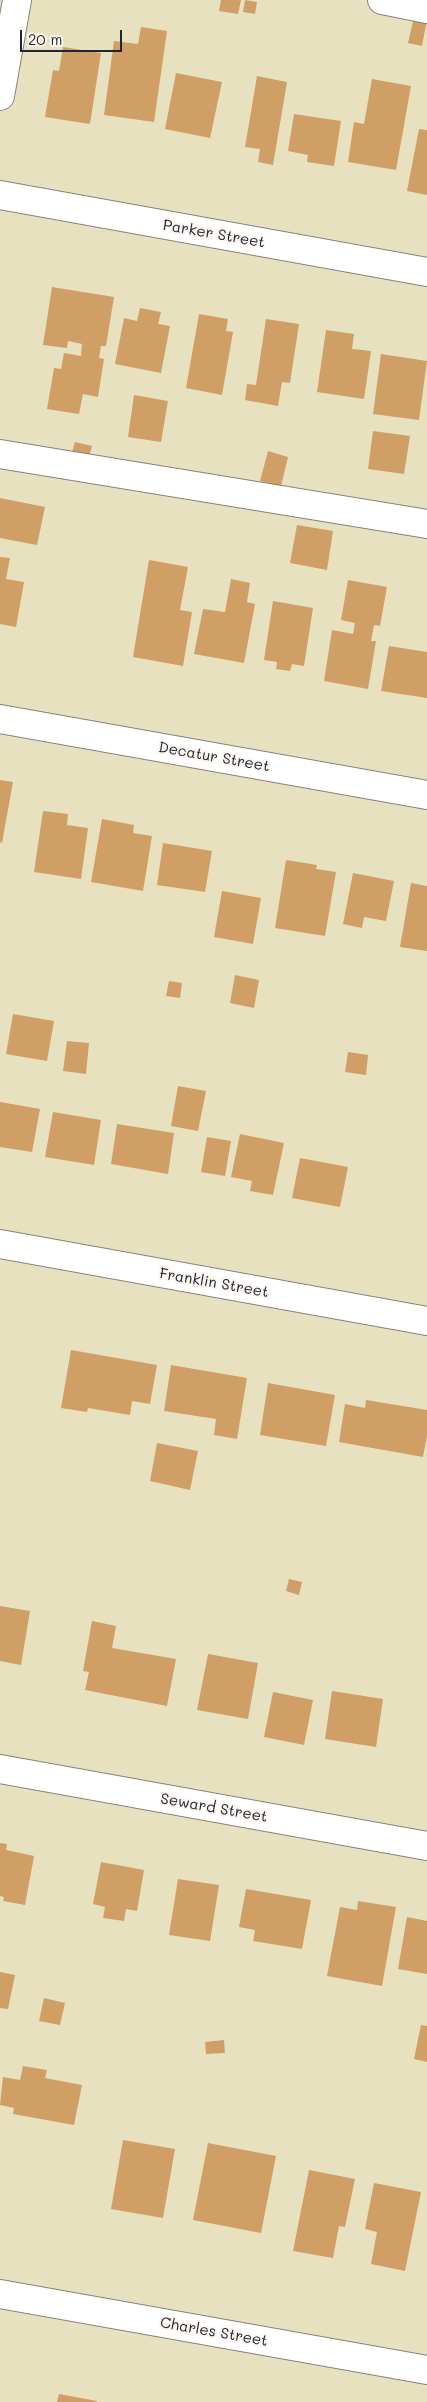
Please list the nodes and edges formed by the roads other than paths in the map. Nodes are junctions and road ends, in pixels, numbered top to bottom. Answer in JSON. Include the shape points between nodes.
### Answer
{"nodes":[{"id":1,"x":17,"y":0,"type":"edge"},
{"id":2,"x":382,"y":0,"type":"edge"},
{"id":3,"x":427,"y":9,"type":"edge"},
{"id":4,"x":0,"y":96,"type":"edge"},
{"id":5,"x":0,"y":195,"type":"edge"},
{"id":6,"x":427,"y":272,"type":"edge"},
{"id":7,"x":0,"y":454,"type":"edge"},
{"id":8,"x":427,"y":524,"type":"edge"},
{"id":9,"x":0,"y":719,"type":"edge"},
{"id":10,"x":427,"y":795,"type":"edge"},
{"id":11,"x":0,"y":1244,"type":"edge"},
{"id":12,"x":427,"y":1321,"type":"edge"},
{"id":13,"x":0,"y":1769,"type":"edge"},
{"id":14,"x":427,"y":1846,"type":"edge"},
{"id":15,"x":0,"y":2294,"type":"edge"},
{"id":16,"x":427,"y":2370,"type":"edge"}],
"edges":[{"from":1,"to":4,"type":"street"},
{"from":2,"to":3,"type":"street"},
{"from":5,"to":6,"type":"street","name":"Parker Street"},
{"from":7,"to":8,"type":"street"},
{"from":9,"to":10,"type":"street","name":"Decatur Street"},
{"from":11,"to":12,"type":"street","name":"Franklin Street"},
{"from":13,"to":14,"type":"street","name":"Seward Street"},
{"from":15,"to":16,"type":"street","name":"Charles Street"}]}
